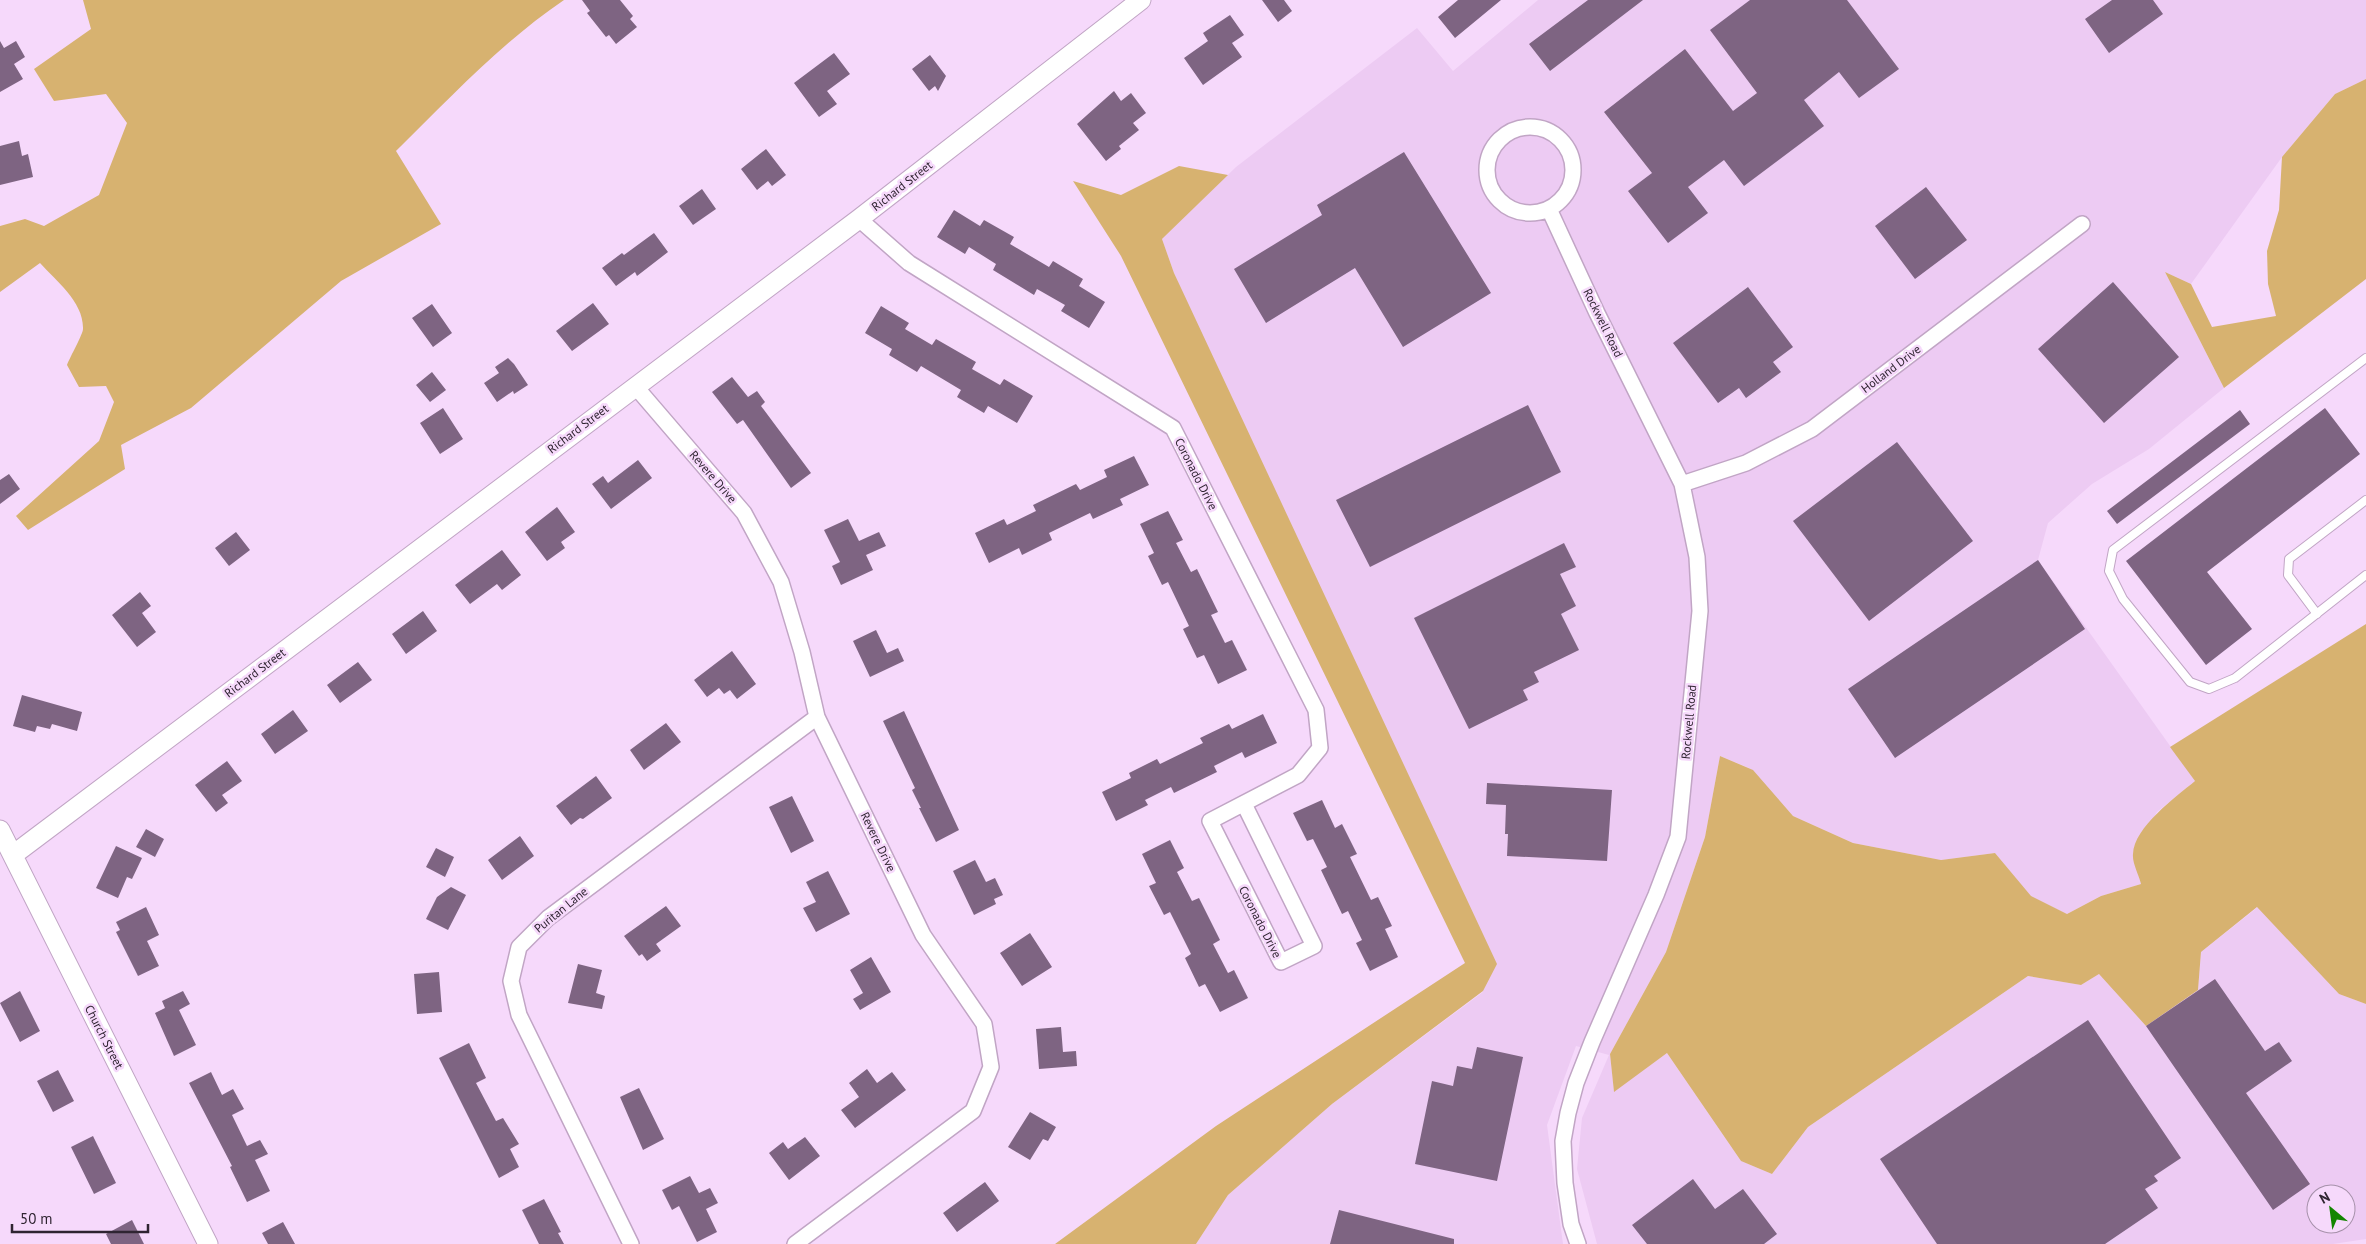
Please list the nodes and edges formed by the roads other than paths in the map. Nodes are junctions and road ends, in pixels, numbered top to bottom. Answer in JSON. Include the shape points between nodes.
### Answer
{"nodes":[{"id":1,"x":1141,"y":0,"type":"edge"},
{"id":2,"x":1548,"y":209,"type":"junction"},
{"id":3,"x":859,"y":220,"type":"junction"},
{"id":4,"x":2082,"y":224,"type":"dead end"},
{"id":5,"x":2366,"y":358,"type":"edge"},
{"id":6,"x":635,"y":386,"type":"junction"},
{"id":7,"x":1682,"y":484,"type":"junction"},
{"id":8,"x":2366,"y":500,"type":"edge"},
{"id":9,"x":2366,"y":575,"type":"edge"},
{"id":10,"x":2317,"y":614,"type":"junction"},
{"id":11,"x":817,"y":717,"type":"junction"},
{"id":12,"x":1244,"y":804,"type":"junction"},
{"id":13,"x":0,"y":830,"type":"edge"},
{"id":14,"x":13,"y":855,"type":"junction"},
{"id":15,"x":208,"y":1244,"type":"edge"},
{"id":16,"x":631,"y":1244,"type":"edge"},
{"id":17,"x":795,"y":1244,"type":"edge"},
{"id":18,"x":1578,"y":1244,"type":"edge"}],
"edges":[{"from":1,"to":3,"type":"street","name":"Richard Street"},
{"from":2,"to":2,"type":"street","via":[[1562,198],[1570,184],[1573,167],[1568,151],[1558,137],[1544,129],[1527,126],[1511,131],[1497,141],[1488,156],[1486,173],[1490,189],[1515,211],[1532,213]]},
{"from":2,"to":7,"type":"street","name":"Rockwell Road"},
{"from":3,"to":6,"type":"street","name":"Richard Street"},
{"from":3,"to":12,"type":"street","name":"Coronado Drive","via":[[908,263],[1173,428],[1316,710],[1320,748],[1298,775]]},
{"from":4,"to":7,"type":"street","name":"Holland Drive","via":[[1812,429],[1746,463]]},
{"from":5,"to":10,"type":"lane","via":[[2113,550],[2110,564],[2109,571],[2124,599],[2190,682],[2209,689],[2235,678]]},
{"from":6,"to":11,"type":"street","name":"Revere Drive","via":[[744,513],[781,582]]},
{"from":6,"to":14,"type":"street","name":"Richard Street"},
{"from":7,"to":18,"type":"street","name":"Rockwell Road","via":[[1697,557],[1700,611],[1678,837],[1592,1042],[1568,1113],[1563,1141],[1564,1183]]},
{"from":8,"to":10,"type":"lane","via":[[2289,559],[2288,575]]},
{"from":9,"to":10,"type":"lane"},
{"from":11,"to":16,"type":"street","name":"Puritan Lane","via":[[548,918],[519,947],[511,981],[519,1015]]},
{"from":11,"to":17,"type":"street","name":"Revere Drive","via":[[923,934],[984,1024],[991,1067],[973,1111]]},
{"from":12,"to":12,"type":"street","name":"Coronado Drive","via":[[1210,821],[1281,962],[1314,946]]},
{"from":13,"to":14,"type":"street","name":"Church Street"},
{"from":14,"to":15,"type":"street","name":"Church Street"}]}
